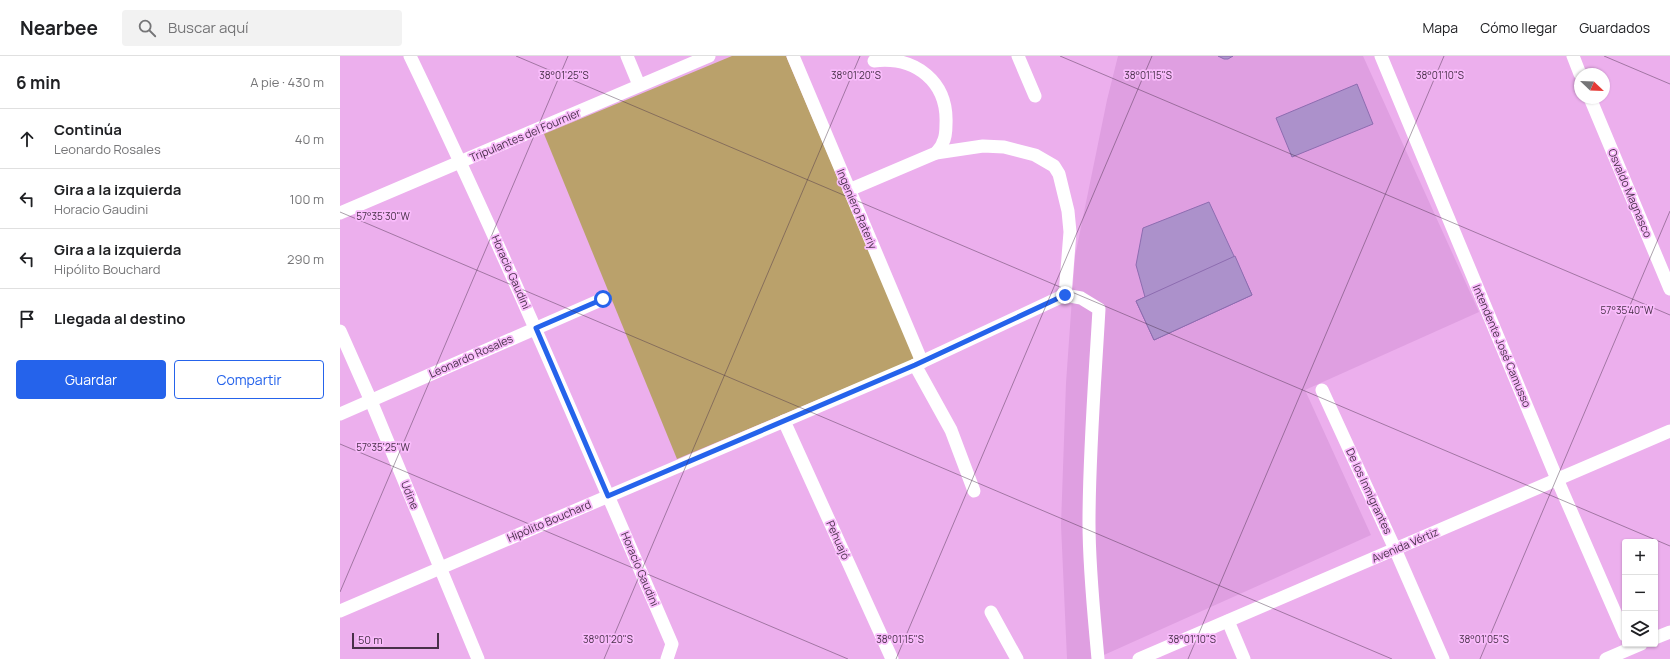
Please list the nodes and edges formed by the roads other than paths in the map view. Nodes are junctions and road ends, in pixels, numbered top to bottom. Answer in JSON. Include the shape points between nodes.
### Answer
{"nodes":[{"id":1,"x":410,"y":56,"type":"edge"},
{"id":2,"x":627,"y":56,"type":"edge"},
{"id":3,"x":710,"y":56,"type":"edge"},
{"id":4,"x":793,"y":56,"type":"edge"},
{"id":5,"x":1018,"y":56,"type":"edge"},
{"id":6,"x":1380,"y":56,"type":"edge"},
{"id":7,"x":1573,"y":56,"type":"edge"},
{"id":8,"x":874,"y":61,"type":"dead end"},
{"id":9,"x":1578,"y":68,"type":"edge"},
{"id":10,"x":639,"y":85,"type":"junction"},
{"id":11,"x":1035,"y":96,"type":"dead end"},
{"id":12,"x":1593,"y":104,"type":"edge"},
{"id":13,"x":936,"y":153,"type":"junction"},
{"id":14,"x":461,"y":162,"type":"junction"},
{"id":15,"x":849,"y":190,"type":"junction"},
{"id":16,"x":340,"y":213,"type":"edge"},
{"id":17,"x":1670,"y":289,"type":"edge"},
{"id":18,"x":1065,"y":295,"type":"junction"},
{"id":19,"x":603,"y":299,"type":"dead end"},
{"id":20,"x":536,"y":328,"type":"junction"},
{"id":21,"x":340,"y":331,"type":"edge"},
{"id":22,"x":918,"y":364,"type":"junction"},
{"id":23,"x":1322,"y":390,"type":"dead end"},
{"id":24,"x":372,"y":401,"type":"junction"},
{"id":25,"x":340,"y":414,"type":"edge"},
{"id":26,"x":784,"y":421,"type":"junction"},
{"id":27,"x":1670,"y":431,"type":"edge"},
{"id":28,"x":1557,"y":479,"type":"junction"},
{"id":29,"x":974,"y":491,"type":"dead end"},
{"id":30,"x":608,"y":496,"type":"junction"},
{"id":31,"x":1395,"y":549,"type":"junction"},
{"id":32,"x":440,"y":568,"type":"junction"},
{"id":33,"x":340,"y":611,"type":"edge"},
{"id":34,"x":991,"y":612,"type":"dead end"},
{"id":35,"x":1228,"y":621,"type":"junction"},
{"id":36,"x":1622,"y":628,"type":"edge"},
{"id":37,"x":1670,"y":632,"type":"edge"},
{"id":38,"x":1658,"y":637,"type":"edge"},
{"id":39,"x":1634,"y":649,"type":"edge"},
{"id":40,"x":478,"y":659,"type":"edge"},
{"id":41,"x":667,"y":659,"type":"edge"},
{"id":42,"x":892,"y":659,"type":"edge"},
{"id":43,"x":1017,"y":659,"type":"edge"},
{"id":44,"x":1098,"y":659,"type":"edge"},
{"id":45,"x":1139,"y":659,"type":"edge"},
{"id":46,"x":1244,"y":659,"type":"edge"},
{"id":47,"x":1443,"y":659,"type":"edge"},
{"id":48,"x":1606,"y":659,"type":"edge"}],
"edges":[{"from":1,"to":14,"type":"street","name":"Horacio Gaudini"},
{"from":2,"to":10,"type":"street"},
{"from":3,"to":10,"type":"street","name":"Tripulantes del Fournier"},
{"from":4,"to":15,"type":"street","name":"Ingeniero Rateriy"},
{"from":5,"to":11,"type":"street"},
{"from":6,"to":28,"type":"street","name":"Intendente José Camusso"},
{"from":7,"to":9,"type":"street"},
{"from":8,"to":13,"type":"street","via":[[887,58],[908,60],[927,72],[941,92],[946,131],[944,142]]},
{"from":10,"to":14,"type":"street","name":"Tripulantes del Fournier"},
{"from":12,"to":17,"type":"street","name":"Osvaldo Magnasco"},
{"from":13,"to":15,"type":"street"},
{"from":13,"to":18,"type":"street","via":[[983,146],[1004,147],[1040,158],[1054,166],[1059,174],[1068,210],[1070,232]]},
{"from":14,"to":16,"type":"street","name":"Tripulantes del Fournier"},
{"from":14,"to":20,"type":"street","name":"Horacio Gaudini"},
{"from":15,"to":22,"type":"street","name":"Ingeniero Rateriy"},
{"from":18,"to":22,"type":"street","name":"Hipólito Bouchard"},
{"from":18,"to":44,"type":"street","via":[[1081,298],[1099,309],[1089,523],[1092,607]]},
{"from":19,"to":20,"type":"street","name":"Leonardo Rosales"},
{"from":20,"to":24,"type":"street","name":"Leonardo Rosales"},
{"from":20,"to":30,"type":"street","name":"Horacio Gaudini"},
{"from":21,"to":24,"type":"street","name":"Udine"},
{"from":22,"to":26,"type":"street","name":"Hipólito Bouchard"},
{"from":22,"to":29,"type":"street","name":"Ingeniero Rateriy","via":[[951,430]]},
{"from":23,"to":31,"type":"street","name":"De los Inmigrantes"},
{"from":24,"to":25,"type":"street","name":"Leonardo Rosales"},
{"from":24,"to":32,"type":"street","name":"Udine"},
{"from":26,"to":30,"type":"street","name":"Hipólito Bouchard"},
{"from":26,"to":42,"type":"street","name":"Pehuajó"},
{"from":27,"to":28,"type":"street","name":"Avenida Vértiz"},
{"from":28,"to":31,"type":"street","name":"Avenida Vértiz"},
{"from":28,"to":36,"type":"street","name":"Intendente José Camusso"},
{"from":30,"to":32,"type":"street","name":"Hipólito Bouchard"},
{"from":30,"to":41,"type":"street","name":"Horacio Gaudini","via":[[672,644]]},
{"from":31,"to":35,"type":"street","name":"Avenida Vértiz"},
{"from":31,"to":47,"type":"street","name":"De los Inmigrantes"},
{"from":32,"to":33,"type":"street","name":"Hipólito Bouchard"},
{"from":32,"to":40,"type":"street","name":"Udine"},
{"from":34,"to":43,"type":"street"},
{"from":35,"to":45,"type":"street","name":"Avenida Vértiz"},
{"from":35,"to":46,"type":"street"},
{"from":37,"to":38,"type":"street"},
{"from":39,"to":48,"type":"street"}]}
